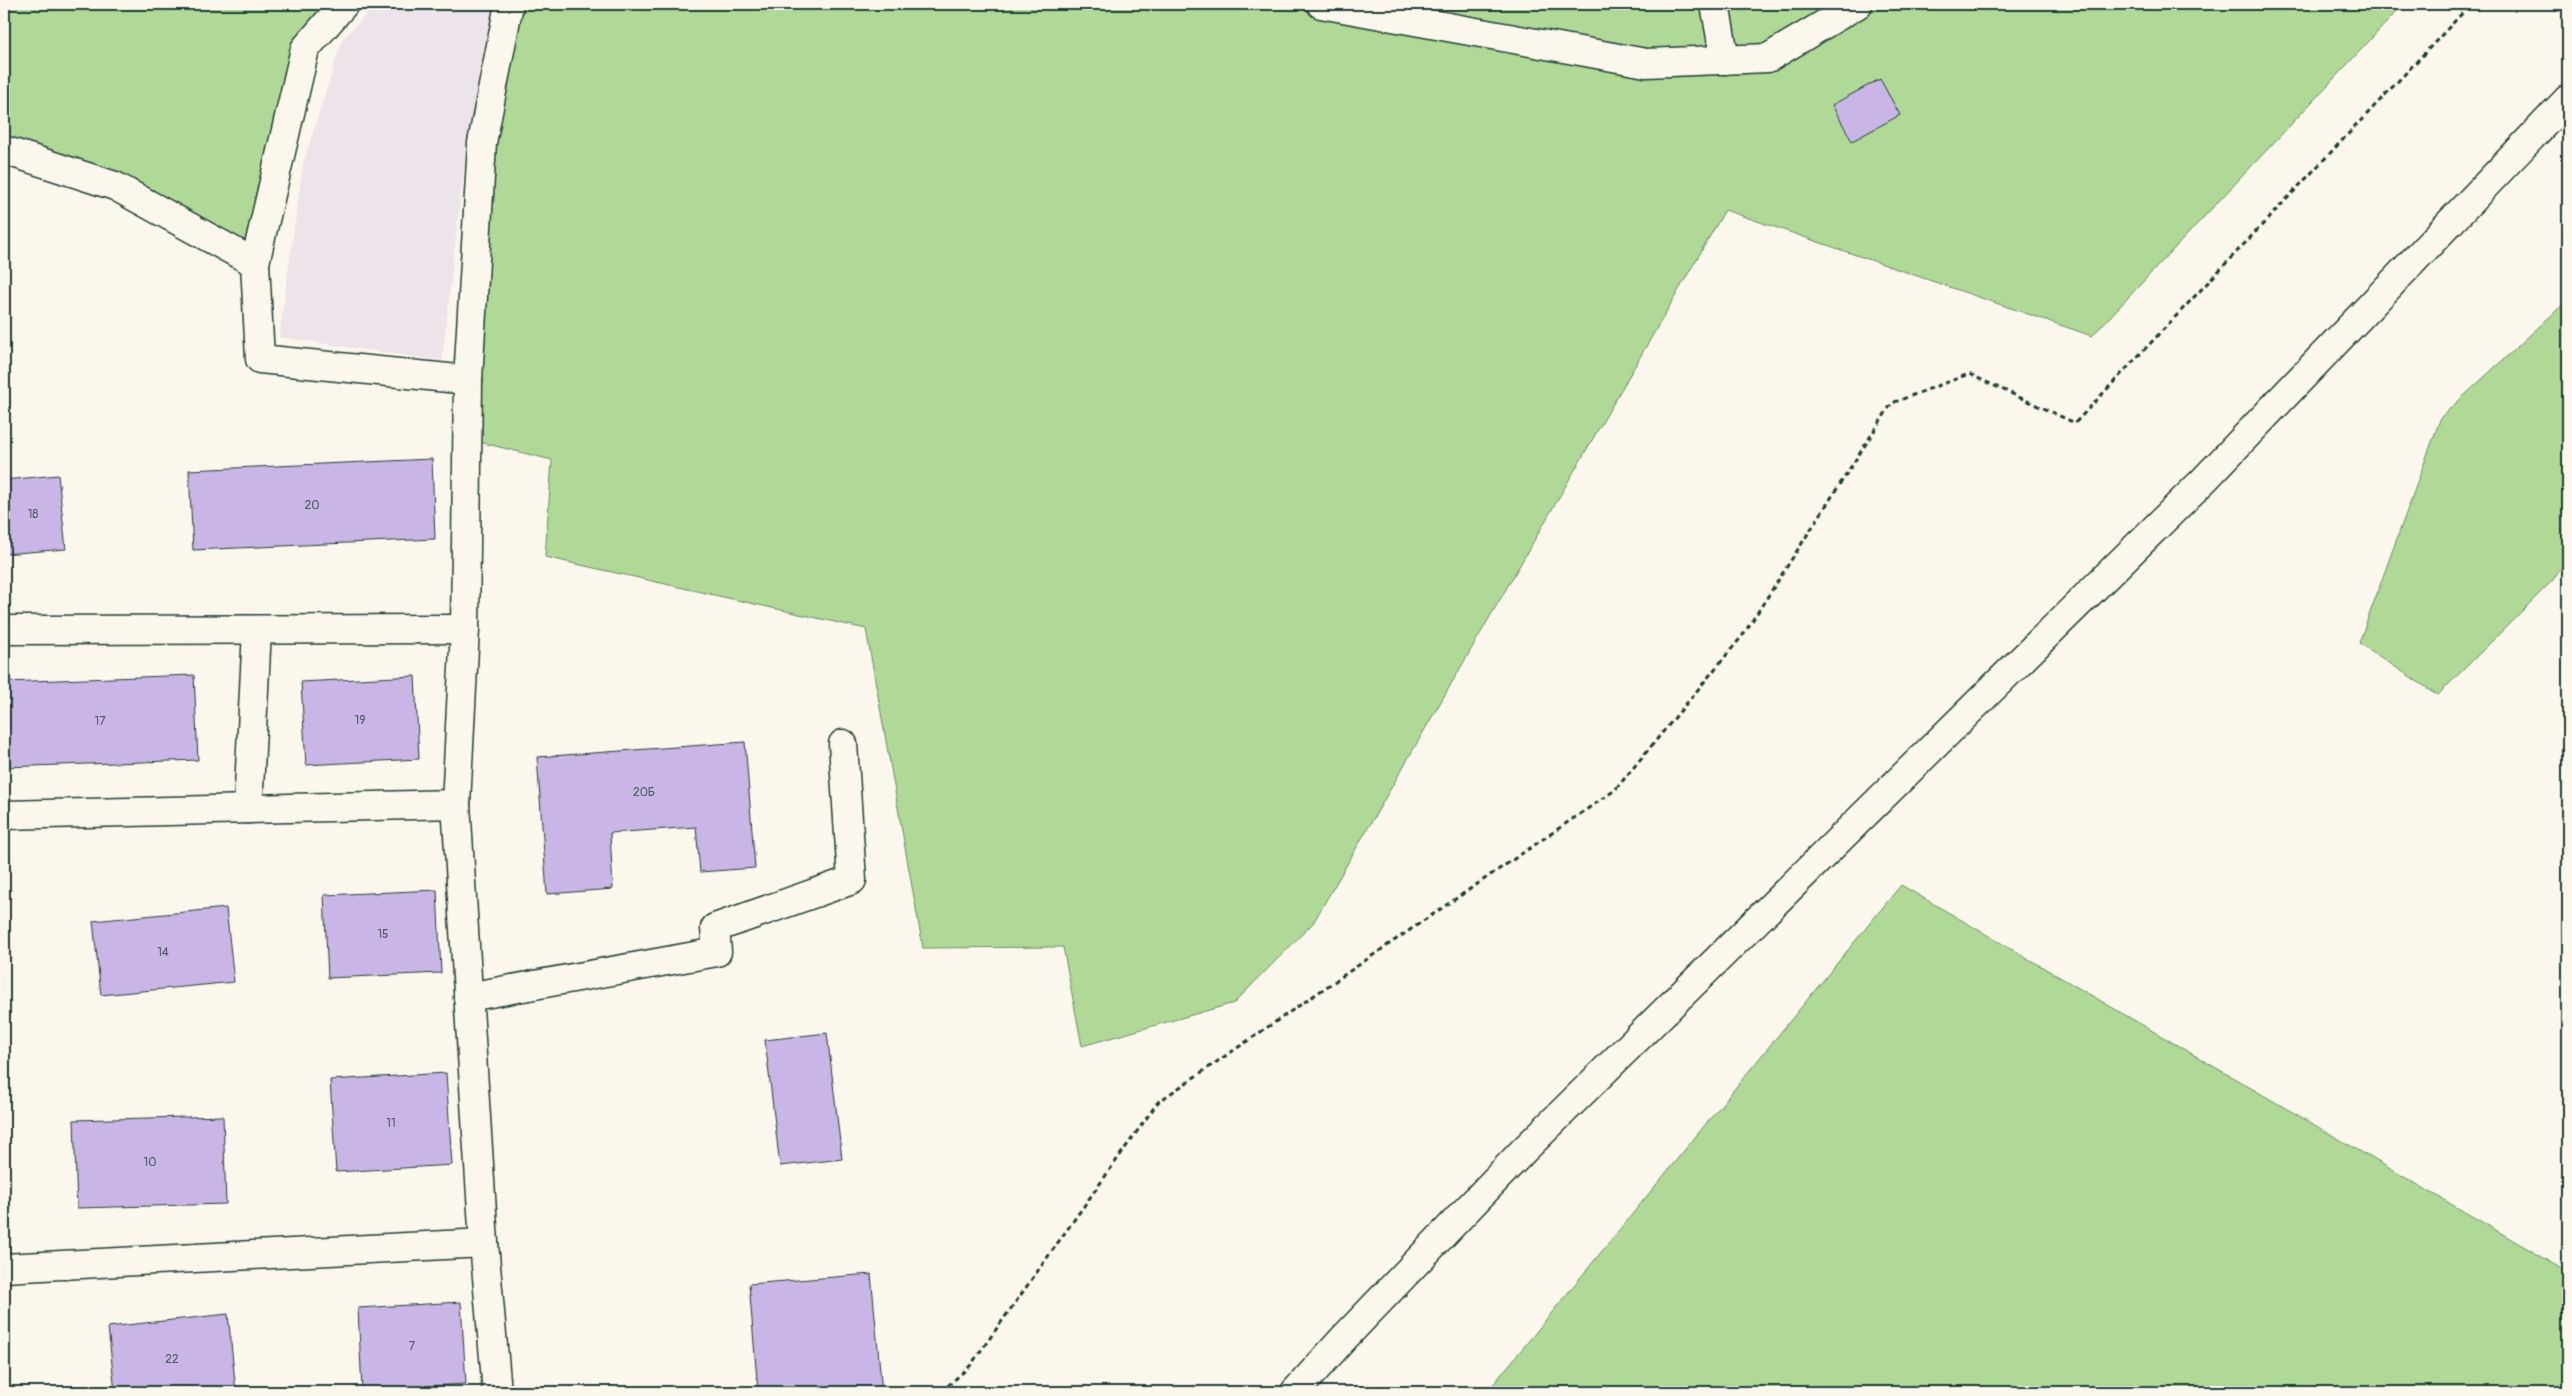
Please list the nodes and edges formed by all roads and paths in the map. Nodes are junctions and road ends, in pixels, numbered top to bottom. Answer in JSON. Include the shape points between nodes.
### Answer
{"nodes":[{"id":1,"x":344,"y":4,"type":"edge"},
{"id":2,"x":509,"y":4,"type":"edge"},
{"id":3,"x":1321,"y":4,"type":"edge"},
{"id":4,"x":1715,"y":4,"type":"edge"},
{"id":5,"x":1858,"y":4,"type":"edge"},
{"id":6,"x":2471,"y":4,"type":"edge"},
{"id":7,"x":1725,"y":60,"type":"junction"},
{"id":8,"x":2568,"y":99,"type":"edge"},
{"id":9,"x":4,"y":150,"type":"edge"},
{"id":10,"x":256,"y":263,"type":"junction"},
{"id":11,"x":468,"y":380,"type":"junction"},
{"id":12,"x":465,"y":629,"type":"junction"},
{"id":13,"x":4,"y":630,"type":"edge"},
{"id":14,"x":257,"y":630,"type":"junction"},
{"id":15,"x":844,"y":744,"type":"dead end"},
{"id":16,"x":456,"y":804,"type":"junction"},
{"id":17,"x":248,"y":809,"type":"junction"},
{"id":18,"x":4,"y":816,"type":"edge"},
{"id":19,"x":468,"y":997,"type":"junction"},
{"id":20,"x":484,"y":1243,"type":"junction"},
{"id":21,"x":4,"y":1268,"type":"edge"},
{"id":22,"x":1344,"y":1338,"type":"junction"},
{"id":23,"x":497,"y":1392,"type":"edge"},
{"id":24,"x":941,"y":1392,"type":"edge"},
{"id":25,"x":1272,"y":1392,"type":"edge"},
{"id":26,"x":1295,"y":1392,"type":"edge"}],
"edges":[{"from":1,"to":10,"type":"street","via":[[305,49]]},
{"from":2,"to":11,"type":"street","via":[[482,143]]},
{"from":3,"to":7,"type":"street","via":[[1646,63]]},
{"from":4,"to":7,"type":"street"},
{"from":5,"to":7,"type":"street","via":[[1768,58]]},
{"from":6,"to":24,"type":"path","via":[[2075,423],[1969,374],[1892,403],[1743,635],[1615,790],[1158,1102],[970,1366]]},
{"from":8,"to":22,"type":"street","via":[[2204,480],[1523,1151]]},
{"from":9,"to":10,"type":"street","via":[[115,186]]},
{"from":10,"to":11,"type":"street","via":[[260,359]]},
{"from":11,"to":12,"type":"street"},
{"from":12,"to":14,"type":"street"},
{"from":12,"to":16,"type":"street"},
{"from":13,"to":14,"type":"street"},
{"from":14,"to":17,"type":"street"},
{"from":15,"to":19,"type":"street","via":[[852,880],[715,928],[717,952]]},
{"from":16,"to":17,"type":"street"},
{"from":16,"to":19,"type":"street"},
{"from":17,"to":18,"type":"street"},
{"from":19,"to":20,"type":"street"},
{"from":20,"to":21,"type":"street"},
{"from":20,"to":23,"type":"street"},
{"from":22,"to":25,"type":"street"},
{"from":22,"to":26,"type":"street"}]}
